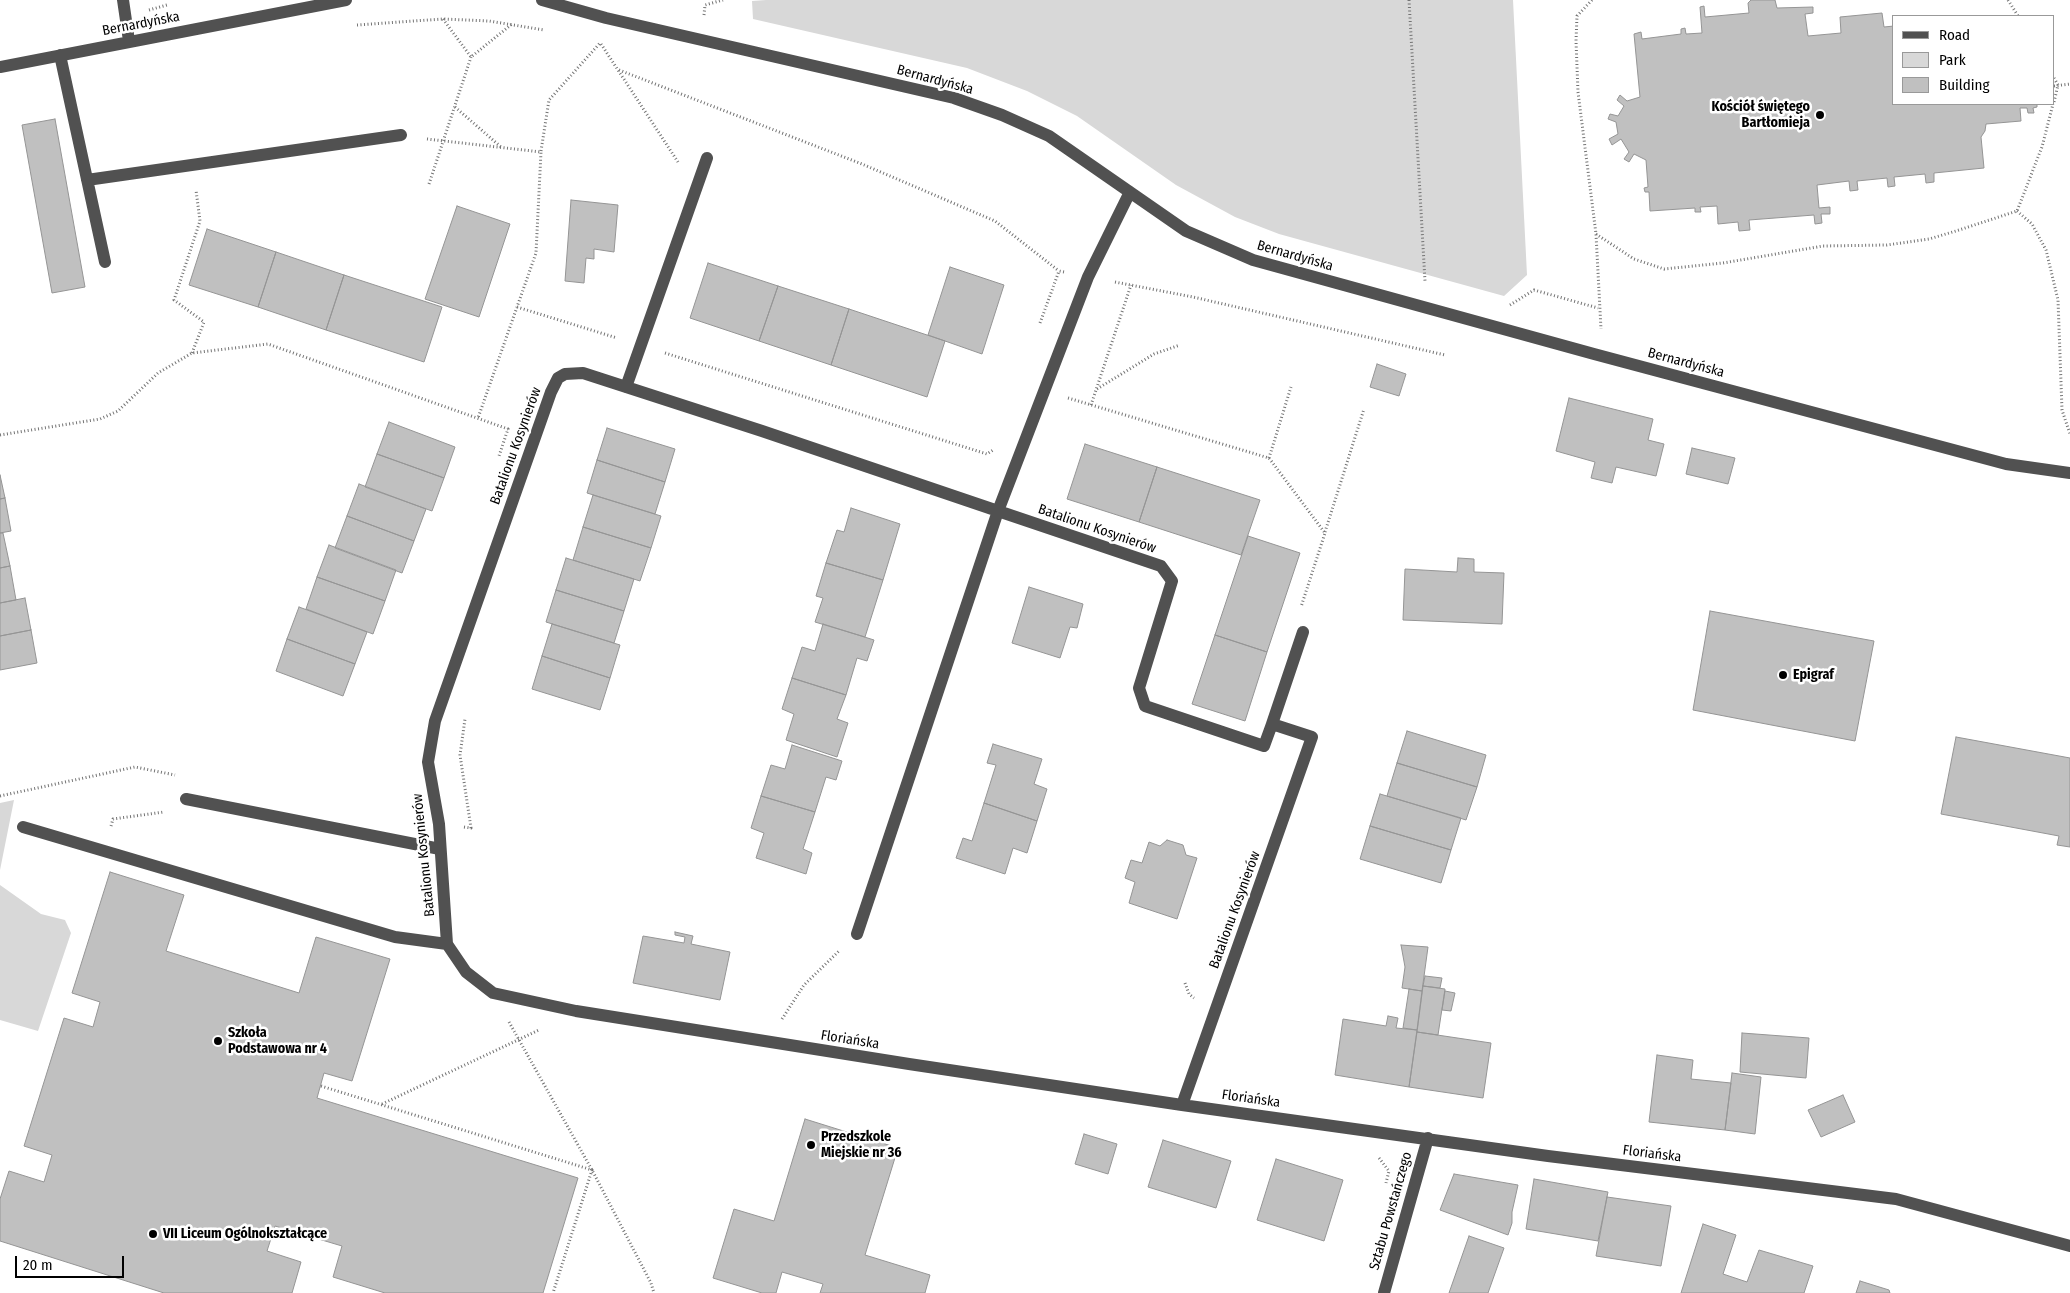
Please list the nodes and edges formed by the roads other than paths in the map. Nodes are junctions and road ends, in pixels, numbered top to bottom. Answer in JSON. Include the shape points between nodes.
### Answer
{"nodes":[{"id":1,"x":123,"y":0,"type":"edge"},
{"id":2,"x":346,"y":0,"type":"edge"},
{"id":3,"x":542,"y":0,"type":"edge"},
{"id":4,"x":129,"y":41,"type":"junction"},
{"id":5,"x":60,"y":55,"type":"junction"},
{"id":6,"x":0,"y":67,"type":"edge"},
{"id":7,"x":401,"y":135,"type":"road end"},
{"id":8,"x":707,"y":158,"type":"dead end"},
{"id":9,"x":87,"y":180,"type":"junction"},
{"id":10,"x":1130,"y":192,"type":"junction"},
{"id":11,"x":106,"y":262,"type":"dead end"},
{"id":12,"x":626,"y":388,"type":"junction"},
{"id":13,"x":2070,"y":473,"type":"edge"},
{"id":14,"x":998,"y":511,"type":"junction"},
{"id":15,"x":1303,"y":632,"type":"road end"},
{"id":16,"x":1272,"y":724,"type":"junction"},
{"id":17,"x":186,"y":799,"type":"road end"},
{"id":18,"x":23,"y":827,"type":"dead end"},
{"id":19,"x":440,"y":849,"type":"junction"},
{"id":20,"x":857,"y":934,"type":"road end"},
{"id":21,"x":448,"y":944,"type":"junction"},
{"id":22,"x":1182,"y":1105,"type":"junction"},
{"id":23,"x":1428,"y":1138,"type":"junction"},
{"id":24,"x":2070,"y":1246,"type":"edge"},
{"id":25,"x":1384,"y":1293,"type":"edge"}],
"edges":[{"from":1,"to":4,"type":"street"},
{"from":2,"to":4,"type":"street","name":"Bernardyńska"},
{"from":3,"to":10,"type":"street","name":"Bernardyńska","via":[[606,18],[954,98],[1048,136]]},
{"from":4,"to":5,"type":"street","name":"Bernardyńska"},
{"from":5,"to":6,"type":"street","name":"Bernardyńska"},
{"from":5,"to":9,"type":"street"},
{"from":7,"to":9,"type":"street"},
{"from":8,"to":12,"type":"street"},
{"from":9,"to":11,"type":"street"},
{"from":10,"to":13,"type":"street","name":"Bernardyńska","via":[[1186,231],[1253,260],[2006,464]]},
{"from":10,"to":14,"type":"street","via":[[1088,277]]},
{"from":12,"to":14,"type":"street","name":"Batalionu Kosynierów"},
{"from":12,"to":19,"type":"street","name":"Batalionu Kosynierów","via":[[582,373],[558,378],[551,392],[435,721],[428,762]]},
{"from":14,"to":16,"type":"street","name":"Batalionu Kosynierów","via":[[1161,566],[1172,581],[1139,688],[1145,706],[1264,746]]},
{"from":14,"to":20,"type":"street"},
{"from":15,"to":16,"type":"street","name":"Batalionu Kosynierów"},
{"from":16,"to":22,"type":"street","name":"Batalionu Kosynierów","via":[[1312,737]]},
{"from":17,"to":19,"type":"street"},
{"from":18,"to":21,"type":"street","via":[[395,937]]},
{"from":19,"to":21,"type":"street","name":"Batalionu Kosynierów"},
{"from":21,"to":22,"type":"street","name":"Floriańska","via":[[466,972],[493,993],[576,1011]]},
{"from":22,"to":23,"type":"street","name":"Floriańska"},
{"from":23,"to":24,"type":"street","name":"Floriańska","via":[[1896,1199]]},
{"from":23,"to":25,"type":"street","name":"Sztabu Powstańczego"}]}
